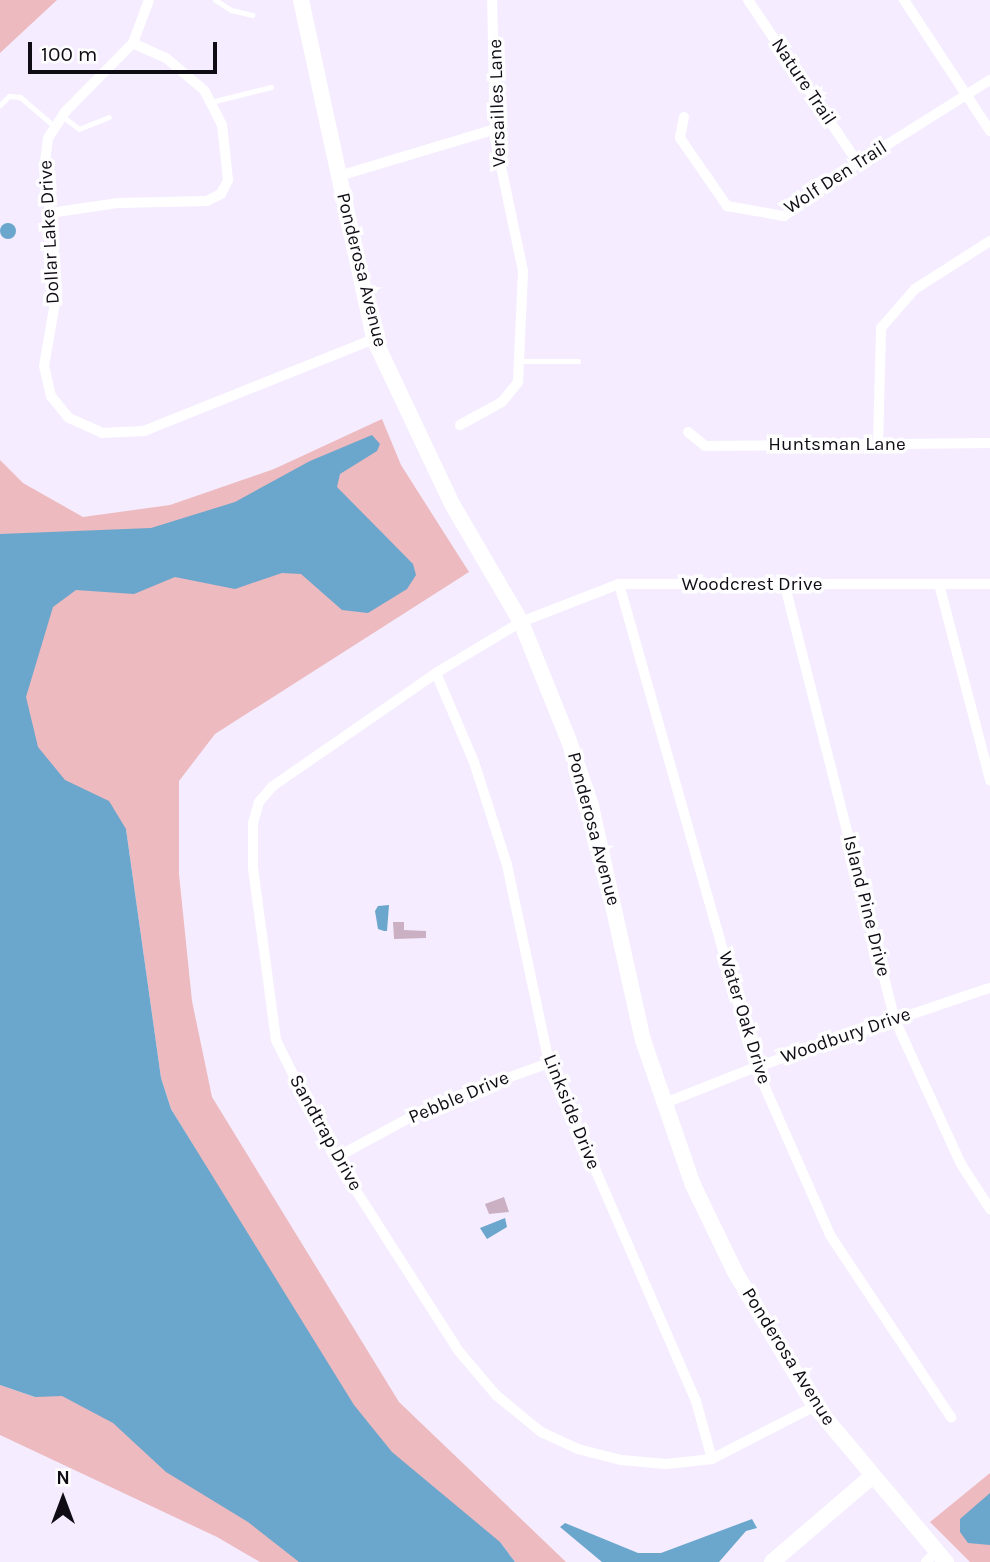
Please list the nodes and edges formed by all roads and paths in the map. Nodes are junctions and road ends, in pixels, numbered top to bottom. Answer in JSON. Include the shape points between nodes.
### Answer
{"nodes":[{"id":1,"x":149,"y":0,"type":"edge"},
{"id":2,"x":215,"y":0,"type":"edge"},
{"id":3,"x":301,"y":0,"type":"edge"},
{"id":4,"x":492,"y":0,"type":"edge"},
{"id":5,"x":748,"y":0,"type":"edge"},
{"id":6,"x":904,"y":0,"type":"edge"},
{"id":7,"x":252,"y":15,"type":"dead end"},
{"id":8,"x":133,"y":43,"type":"junction"},
{"id":9,"x":990,"y":80,"type":"edge"},
{"id":10,"x":271,"y":87,"type":"dead end"},
{"id":11,"x":966,"y":93,"type":"junction"},
{"id":12,"x":211,"y":102,"type":"junction"},
{"id":13,"x":0,"y":105,"type":"edge"},
{"id":14,"x":62,"y":116,"type":"junction"},
{"id":15,"x":109,"y":117,"type":"dead end"},
{"id":16,"x":684,"y":117,"type":"dead end"},
{"id":17,"x":54,"y":126,"type":"junction"},
{"id":18,"x":496,"y":129,"type":"junction"},
{"id":19,"x":990,"y":131,"type":"edge"},
{"id":20,"x":858,"y":163,"type":"junction"},
{"id":21,"x":339,"y":176,"type":"junction"},
{"id":22,"x":50,"y":213,"type":"junction"},
{"id":23,"x":990,"y":241,"type":"edge"},
{"id":24,"x":374,"y":339,"type":"junction"},
{"id":25,"x":518,"y":361,"type":"junction"},
{"id":26,"x":578,"y":361,"type":"dead end"},
{"id":27,"x":460,"y":425,"type":"dead end"},
{"id":28,"x":688,"y":432,"type":"dead end"},
{"id":29,"x":990,"y":443,"type":"edge"},
{"id":30,"x":878,"y":445,"type":"junction"},
{"id":31,"x":619,"y":584,"type":"junction"},
{"id":32,"x":939,"y":584,"type":"junction"},
{"id":33,"x":990,"y":584,"type":"edge"},
{"id":34,"x":785,"y":586,"type":"junction"},
{"id":35,"x":522,"y":622,"type":"junction"},
{"id":36,"x":436,"y":673,"type":"junction"},
{"id":37,"x":990,"y":780,"type":"edge"},
{"id":38,"x":990,"y":988,"type":"edge"},
{"id":39,"x":895,"y":1020,"type":"junction"},
{"id":40,"x":548,"y":1063,"type":"junction"},
{"id":41,"x":756,"y":1067,"type":"junction"},
{"id":42,"x":665,"y":1103,"type":"junction"},
{"id":43,"x":335,"y":1158,"type":"junction"},
{"id":44,"x":990,"y":1209,"type":"edge"},
{"id":45,"x":815,"y":1406,"type":"junction"},
{"id":46,"x":951,"y":1417,"type":"dead end"},
{"id":47,"x":712,"y":1459,"type":"junction"},
{"id":48,"x":870,"y":1477,"type":"junction"},
{"id":49,"x":936,"y":1559,"type":"edge"},
{"id":50,"x":772,"y":1562,"type":"edge"}],
"edges":[{"from":1,"to":8,"type":"street","name":"Dollar Lake Drive"},
{"from":2,"to":7,"type":"lane"},
{"from":3,"to":21,"type":"street","name":"Ponderosa Avenue"},
{"from":4,"to":18,"type":"street","name":"Versailles Lane"},
{"from":5,"to":20,"type":"street","name":"Nature Trail"},
{"from":6,"to":11,"type":"street"},
{"from":8,"to":12,"type":"street","via":[[187,72]]},
{"from":8,"to":14,"type":"street","name":"Dollar Lake Drive"},
{"from":9,"to":11,"type":"street","name":"Wolf Den Trail"},
{"from":10,"to":12,"type":"lane"},
{"from":11,"to":19,"type":"street"},
{"from":11,"to":20,"type":"street","name":"Wolf Den Trail"},
{"from":12,"to":22,"type":"street","via":[[222,125],[228,158],[228,180],[220,194],[189,204],[118,203]]},
{"from":13,"to":17,"type":"lane","via":[[9,96],[20,97]]},
{"from":14,"to":15,"type":"lane","via":[[79,129]]},
{"from":14,"to":17,"type":"street","name":"Dollar Lake Drive"},
{"from":16,"to":20,"type":"street","name":"Wolf Den Trail","via":[[680,138],[727,206],[784,216]]},
{"from":17,"to":22,"type":"street","name":"Dollar Lake Drive","via":[[45,161]]},
{"from":18,"to":21,"type":"street","name":"Versailles Lane"},
{"from":18,"to":25,"type":"street","name":"Versailles Lane","via":[[499,168],[522,249]]},
{"from":21,"to":24,"type":"street","name":"Ponderosa Avenue"},
{"from":22,"to":24,"type":"street","name":"Dollar Lake Drive","via":[[57,290],[44,366],[51,396],[69,418],[102,433],[144,432]]},
{"from":23,"to":30,"type":"street","via":[[915,289],[881,328]]},
{"from":24,"to":35,"type":"street","name":"Ponderosa Avenue","via":[[453,505]]},
{"from":25,"to":26,"type":"lane"},
{"from":25,"to":27,"type":"street","name":"Versailles Lane","via":[[518,382],[508,397]]},
{"from":28,"to":30,"type":"street","name":"Huntsman Lane","via":[[705,446]]},
{"from":29,"to":30,"type":"street","name":"Huntsman Lane"},
{"from":31,"to":34,"type":"street","name":"Woodcrest Drive"},
{"from":31,"to":35,"type":"street","name":"Woodcrest Drive"},
{"from":31,"to":41,"type":"street","name":"Water Oak Drive"},
{"from":32,"to":33,"type":"street","name":"Woodcrest Drive"},
{"from":32,"to":34,"type":"street","name":"Woodcrest Drive"},
{"from":32,"to":37,"type":"street"},
{"from":34,"to":39,"type":"street","name":"Island Pine Drive"},
{"from":35,"to":36,"type":"street","name":"Sandtrap Drive"},
{"from":35,"to":42,"type":"street","name":"Ponderosa Avenue","via":[[591,806],[643,1041]]},
{"from":36,"to":40,"type":"street","name":"Linkside Drive","via":[[474,762],[507,865]]},
{"from":36,"to":43,"type":"street","name":"Sandtrap Drive","via":[[273,786],[259,803],[253,822],[253,867],[276,1040]]},
{"from":38,"to":39,"type":"street","name":"Woodbury Drive"},
{"from":39,"to":41,"type":"street","name":"Woodbury Drive"},
{"from":39,"to":44,"type":"street","name":"Island Pine Drive","via":[[961,1164]]},
{"from":40,"to":43,"type":"street","name":"Pebble Drive","via":[[435,1104]]},
{"from":40,"to":47,"type":"street","name":"Linkside Drive","via":[[696,1401]]},
{"from":41,"to":42,"type":"street","name":"Woodbury Drive"},
{"from":41,"to":46,"type":"street","name":"Water Oak Drive","via":[[830,1235]]},
{"from":42,"to":45,"type":"street","name":"Ponderosa Avenue","via":[[693,1185],[735,1272]]},
{"from":43,"to":47,"type":"street","name":"Sandtrap Drive","via":[[458,1350],[496,1395],[541,1432],[578,1449],[621,1460],[666,1464]]},
{"from":45,"to":47,"type":"street","name":"Sandtrap Drive"},
{"from":45,"to":48,"type":"street","name":"Ponderosa Avenue"},
{"from":48,"to":49,"type":"street","name":"Ponderosa Avenue"},
{"from":48,"to":50,"type":"street"}]}
